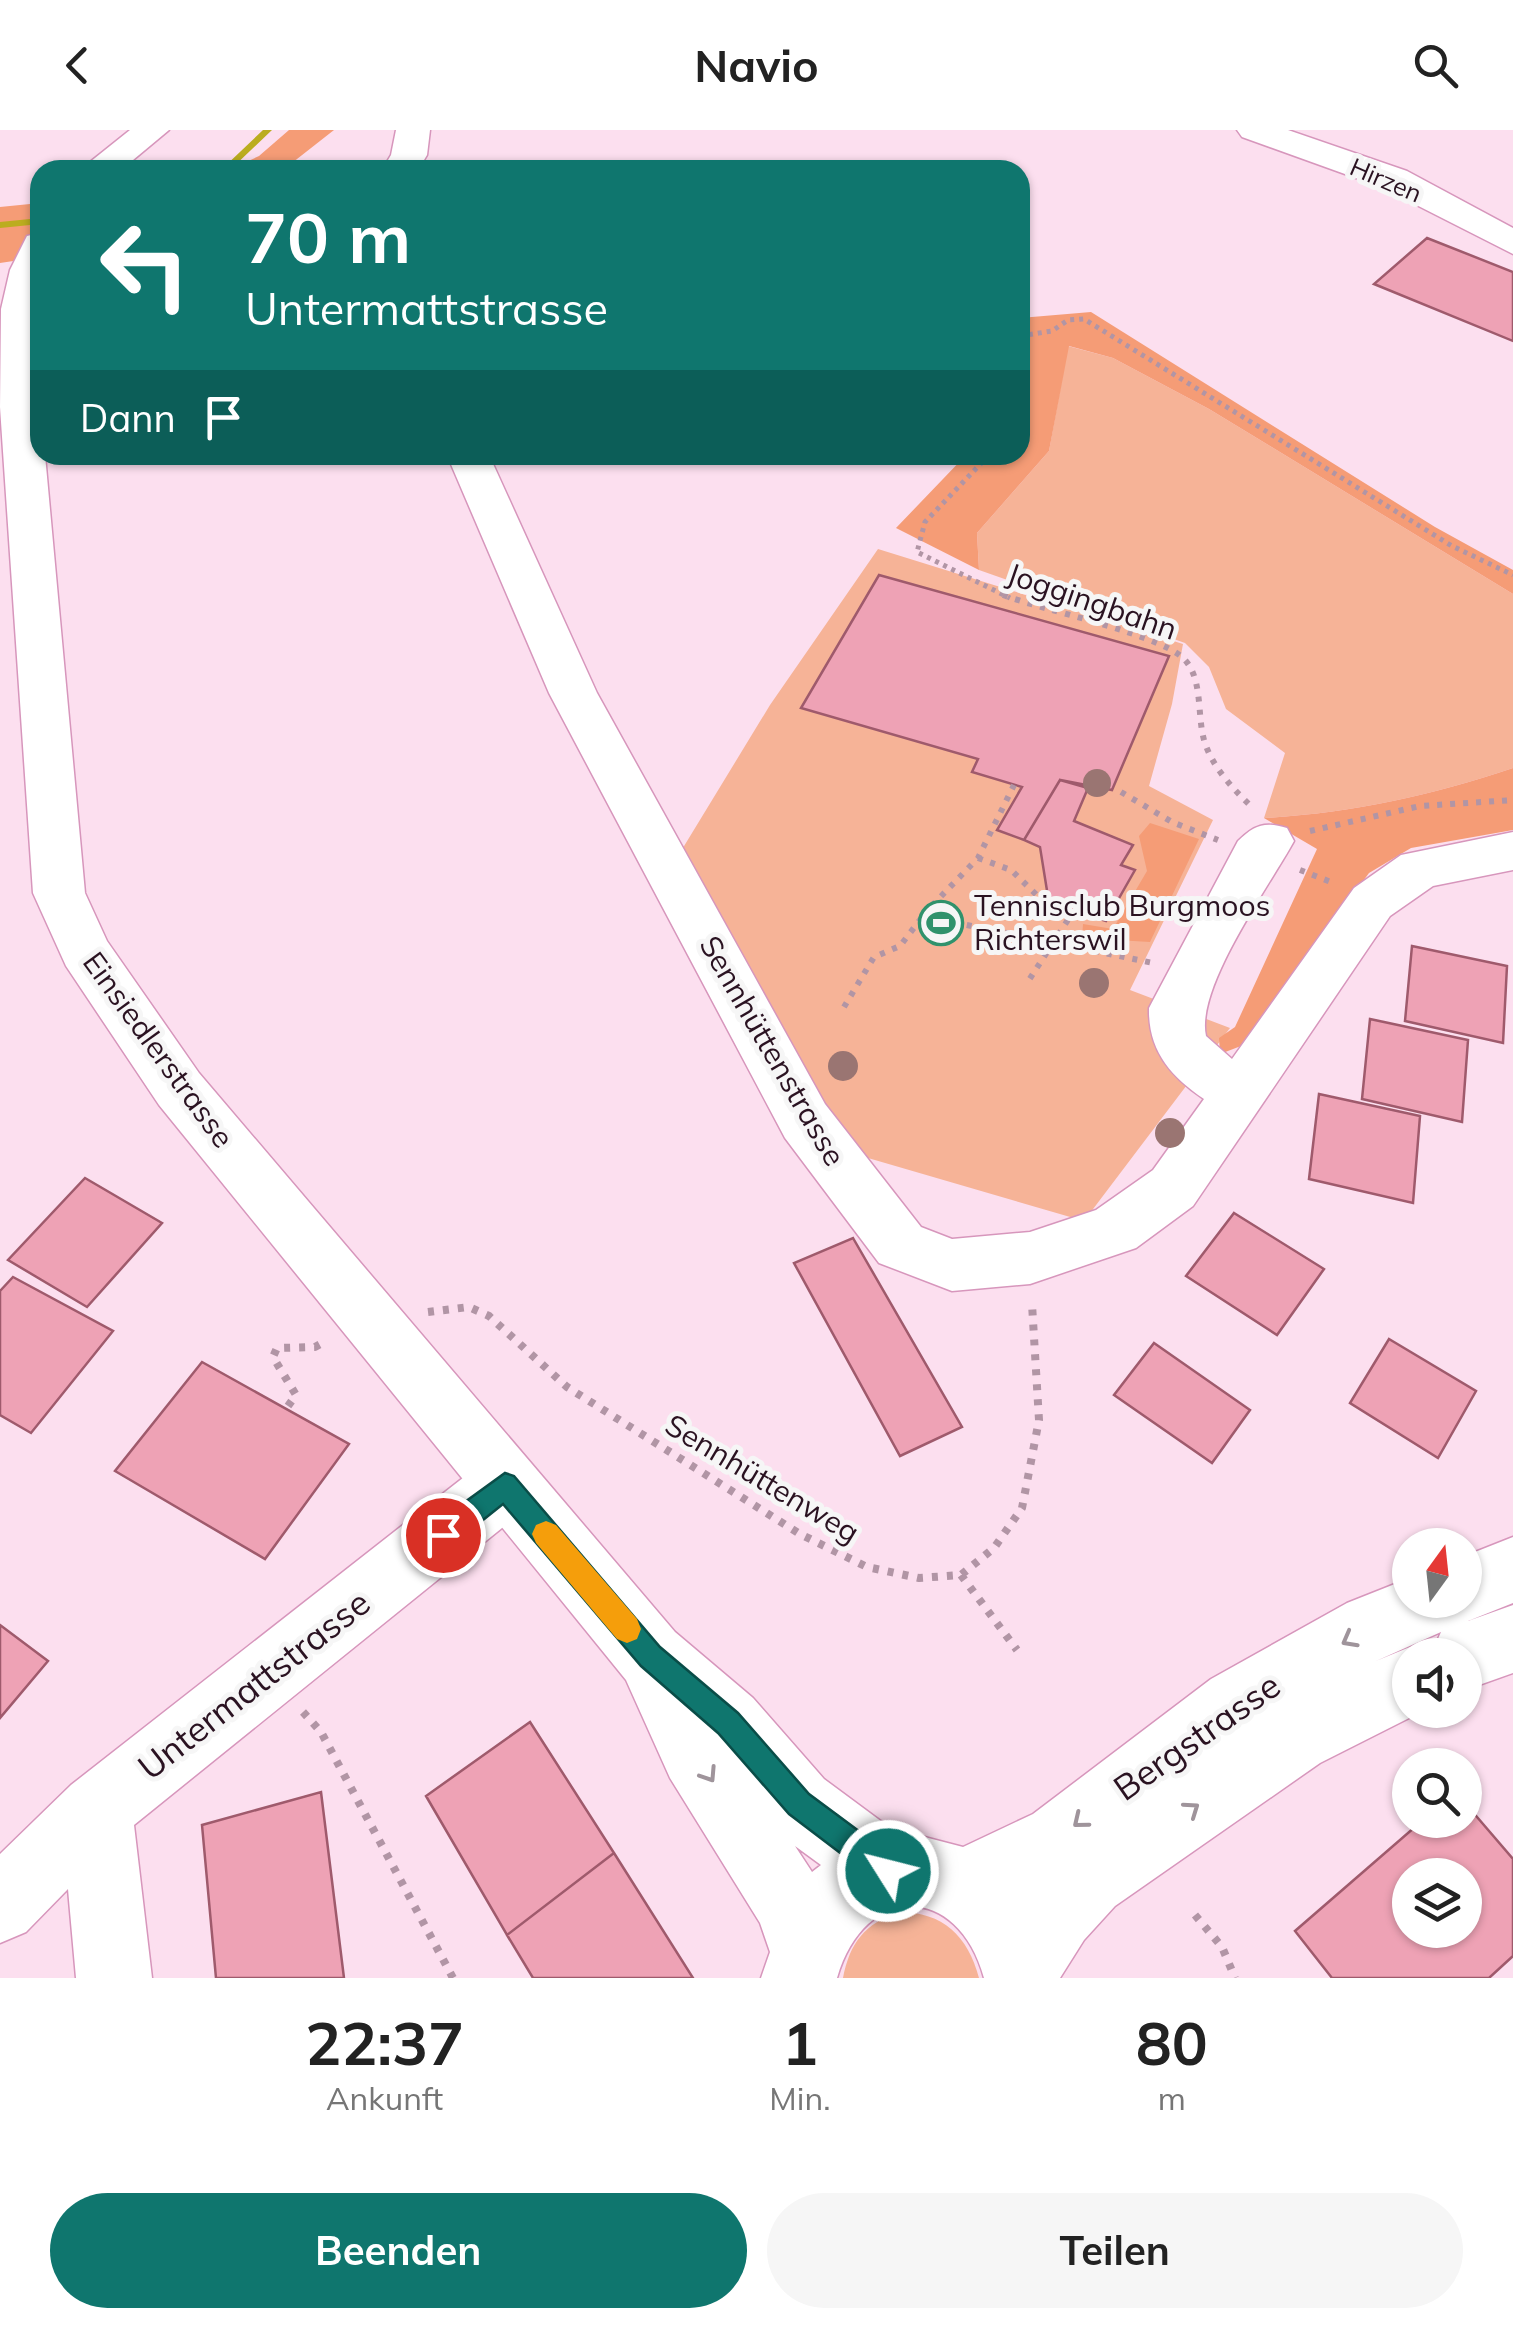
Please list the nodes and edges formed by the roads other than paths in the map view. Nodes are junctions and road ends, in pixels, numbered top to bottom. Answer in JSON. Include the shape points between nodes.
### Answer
{"nodes":[{"id":1,"x":152,"y":130,"type":"edge"},
{"id":2,"x":413,"y":130,"type":"edge"},
{"id":3,"x":1254,"y":130,"type":"edge"},
{"id":4,"x":112,"y":160,"type":"edge"},
{"id":5,"x":406,"y":160,"type":"edge"},
{"id":6,"x":1513,"y":243,"type":"edge"},
{"id":7,"x":30,"y":262,"type":"edge"},
{"id":8,"x":472,"y":465,"type":"edge"},
{"id":9,"x":1276,"y":827,"type":"road end"},
{"id":10,"x":1513,"y":851,"type":"edge"},
{"id":11,"x":1236,"y":1091,"type":"junction"},
{"id":12,"x":505,"y":1486,"type":"junction"},
{"id":13,"x":1513,"y":1570,"type":"edge"},
{"id":14,"x":1482,"y":1582,"type":"edge"},
{"id":15,"x":1393,"y":1618,"type":"edge"},
{"id":16,"x":1513,"y":1639,"type":"edge"},
{"id":17,"x":1482,"y":1650,"type":"edge"},
{"id":18,"x":650,"y":1656,"type":"junction"},
{"id":19,"x":1392,"y":1691,"type":"edge"},
{"id":20,"x":96,"y":1810,"type":"junction"},
{"id":21,"x":888,"y":1871,"type":"junction"},
{"id":22,"x":963,"y":1886,"type":"junction"},
{"id":23,"x":0,"y":1906,"type":"edge"},
{"id":24,"x":802,"y":1962,"type":"edge"},
{"id":25,"x":1022,"y":1973,"type":"edge"},
{"id":26,"x":114,"y":1978,"type":"edge"}],
"edges":[{"from":1,"to":4,"type":"main road"},
{"from":2,"to":5,"type":"main road"},
{"from":3,"to":6,"type":"main road","name":"Hirzen","via":[[1394,180]]},
{"from":7,"to":12,"type":"main road","name":"Einsiedlerstrasse","via":[[16,351],[59,893],[85,951],[178,1089]]},
{"from":8,"to":11,"type":"main road","name":"Sennhüttenstrasse","via":[[574,693],[805,1121],[900,1245],[952,1265],[1030,1258],[1115,1230],[1174,1188]]},
{"from":9,"to":11,"type":"main road","via":[[1176,1008],[1174,1033],[1192,1062]]},
{"from":10,"to":11,"type":"main road","name":"Sennhüttenstrasse","via":[[1419,870],[1372,902]]},
{"from":12,"to":18,"type":"main road","name":"Einsiedlerstrasse"},
{"from":12,"to":20,"type":"main road","name":"Untermattstrasse"},
{"from":13,"to":14,"type":"main road"},
{"from":15,"to":22,"type":"main road","name":"Bergstrasse","one_way":true,"via":[[1235,1703],[1058,1839]]},
{"from":16,"to":17,"type":"main road"},
{"from":18,"to":21,"type":"main road","name":"Einsiedlerstrasse","via":[[728,1723],[799,1804]]},
{"from":18,"to":24,"type":"main road","name":"Einsiedlerstrasse","one_way":true,"via":[[695,1753],[790,1904]]},
{"from":25,"to":19,"type":"main road","name":"Bergstrasse","one_way":true,"via":[[1058,1914],[1089,1880],[1295,1738]]},
{"from":20,"to":23,"type":"main road","name":"Untermattstrasse"},
{"from":20,"to":26,"type":"main road"},
{"from":21,"to":22,"type":"main road","name":"Bergstrasse","via":[[914,1868]]},
{"from":21,"to":24,"type":"main road","name":"Bergstrasse","via":[[837,1896],[818,1918]]},
{"from":22,"to":25,"type":"main road","name":"Bergstrasse","via":[[1008,1935]]}]}
